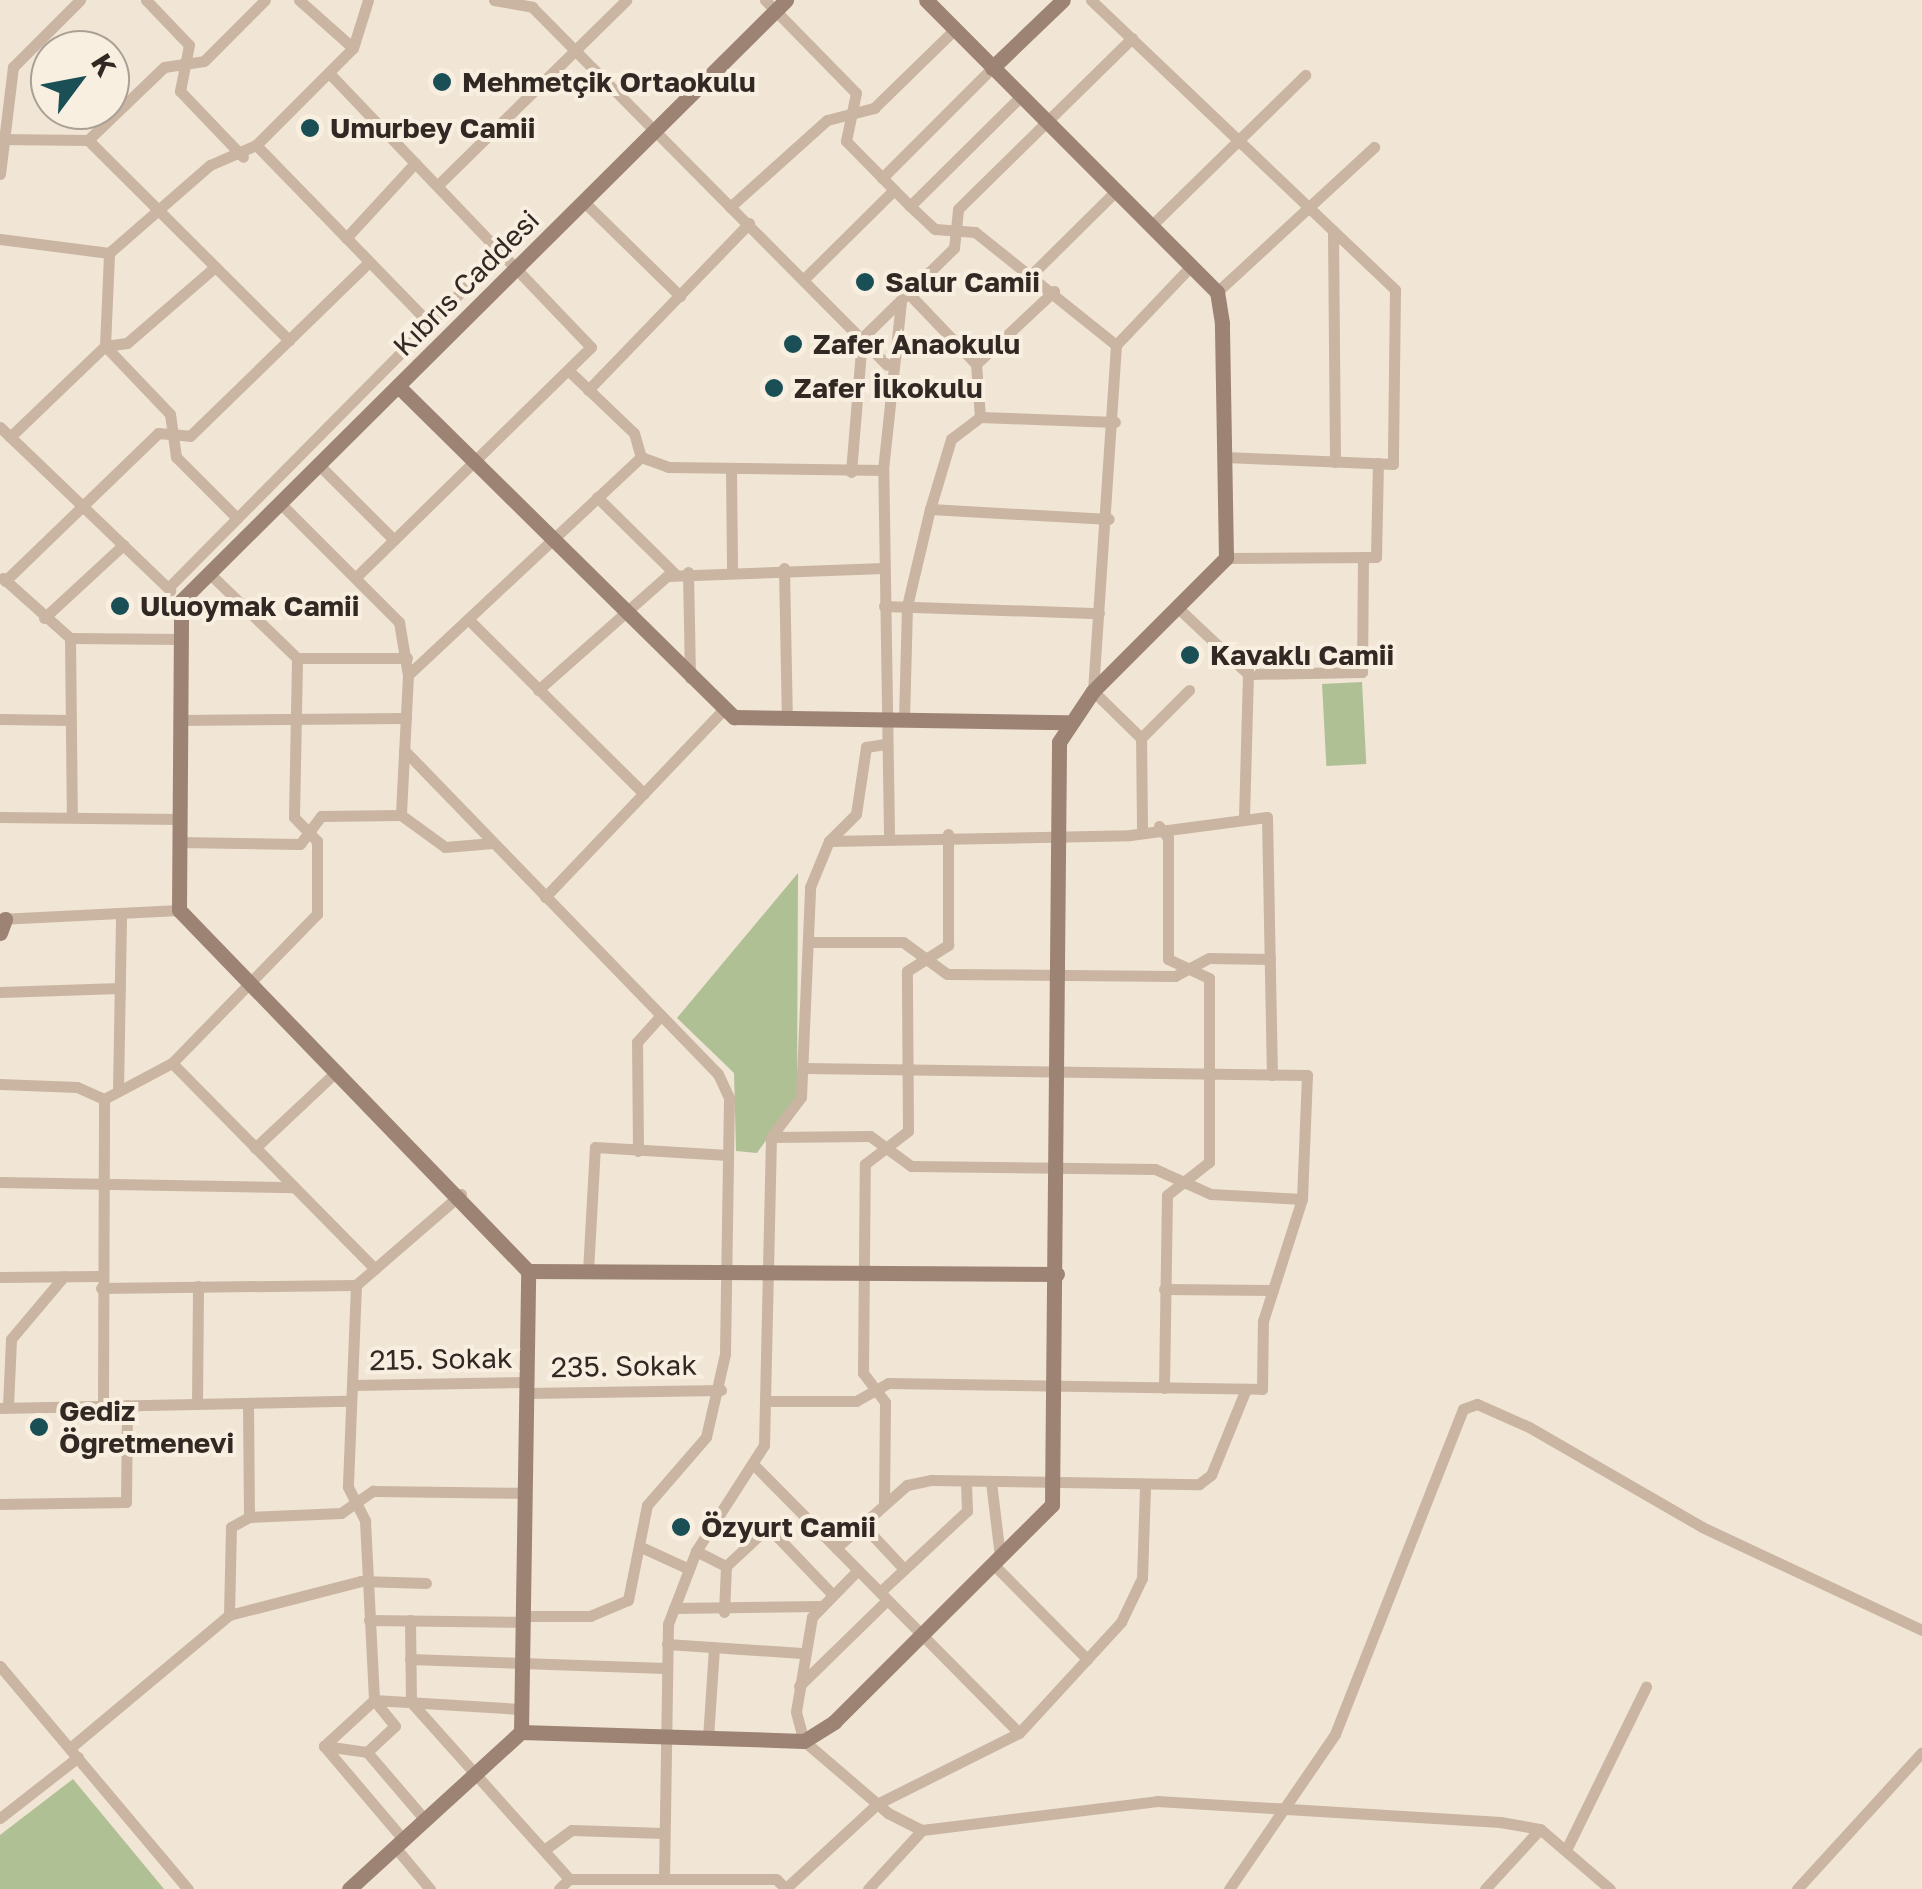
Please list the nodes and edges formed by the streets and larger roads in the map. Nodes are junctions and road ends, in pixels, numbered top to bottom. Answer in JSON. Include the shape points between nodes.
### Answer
{"nodes":[{"id":1,"x":80,"y":0,"type":"edge"},
{"id":2,"x":146,"y":0,"type":"edge"},
{"id":3,"x":265,"y":0,"type":"edge"},
{"id":4,"x":300,"y":0,"type":"edge"},
{"id":5,"x":368,"y":0,"type":"edge"},
{"id":6,"x":626,"y":0,"type":"edge"},
{"id":7,"x":926,"y":0,"type":"edge"},
{"id":8,"x":1063,"y":0,"type":"edge"},
{"id":9,"x":1092,"y":0,"type":"edge"},
{"id":10,"x":502,"y":1,"type":"edge"},
{"id":11,"x":775,"y":4,"type":"edge"},
{"id":12,"x":954,"y":29,"type":"junction"},
{"id":13,"x":1132,"y":38,"type":"junction"},
{"id":14,"x":353,"y":48,"type":"junction"},
{"id":15,"x":576,"y":49,"type":"junction"},
{"id":16,"x":185,"y":66,"type":"junction"},
{"id":17,"x":992,"y":68,"type":"junction"},
{"id":18,"x":330,"y":73,"type":"junction"},
{"id":19,"x":1305,"y":76,"type":"dead end"},
{"id":20,"x":1021,"y":96,"type":"junction"},
{"id":21,"x":852,"y":114,"type":"junction"},
{"id":22,"x":1048,"y":123,"type":"junction"},
{"id":23,"x":654,"y":131,"type":"junction"},
{"id":24,"x":1,"y":139,"type":"edge"},
{"id":25,"x":88,"y":140,"type":"junction"},
{"id":26,"x":1238,"y":140,"type":"junction"},
{"id":27,"x":256,"y":145,"type":"junction"},
{"id":28,"x":1374,"y":147,"type":"dead end"},
{"id":29,"x":243,"y":157,"type":"junction"},
{"id":30,"x":415,"y":163,"type":"junction"},
{"id":31,"x":0,"y":174,"type":"edge"},
{"id":32,"x":882,"y":178,"type":"junction"},
{"id":33,"x":438,"y":185,"type":"junction"},
{"id":34,"x":894,"y":190,"type":"junction"},
{"id":35,"x":1116,"y":191,"type":"junction"},
{"id":36,"x":584,"y":201,"type":"junction"},
{"id":37,"x":910,"y":206,"type":"junction"},
{"id":38,"x":730,"y":207,"type":"junction"},
{"id":39,"x":1310,"y":208,"type":"junction"},
{"id":40,"x":158,"y":210,"type":"junction"},
{"id":41,"x":749,"y":223,"type":"junction"},
{"id":42,"x":1152,"y":226,"type":"junction"},
{"id":43,"x":955,"y":231,"type":"junction"},
{"id":44,"x":1333,"y":231,"type":"junction"},
{"id":45,"x":346,"y":238,"type":"junction"},
{"id":46,"x":0,"y":239,"type":"edge"},
{"id":47,"x":109,"y":252,"type":"junction"},
{"id":48,"x":498,"y":254,"type":"junction"},
{"id":49,"x":369,"y":262,"type":"junction"},
{"id":50,"x":1192,"y":266,"type":"junction"},
{"id":51,"x":215,"y":267,"type":"junction"},
{"id":52,"x":514,"y":270,"type":"junction"},
{"id":53,"x":806,"y":277,"type":"junction"},
{"id":54,"x":1028,"y":278,"type":"junction"},
{"id":55,"x":1054,"y":291,"type":"junction"},
{"id":56,"x":1218,"y":292,"type":"junction"},
{"id":57,"x":680,"y":296,"type":"junction"},
{"id":58,"x":905,"y":298,"type":"junction"},
{"id":59,"x":430,"y":324,"type":"junction"},
{"id":60,"x":862,"y":338,"type":"junction"},
{"id":61,"x":289,"y":340,"type":"junction"},
{"id":62,"x":1116,"y":345,"type":"junction"},
{"id":63,"x":105,"y":346,"type":"junction"},
{"id":64,"x":976,"y":364,"type":"junction"},
{"id":65,"x":888,"y":365,"type":"junction"},
{"id":66,"x":568,"y":370,"type":"junction"},
{"id":67,"x":398,"y":386,"type":"junction"},
{"id":68,"x":588,"y":390,"type":"junction"},
{"id":69,"x":980,"y":417,"type":"junction"},
{"id":70,"x":1115,"y":422,"type":"junction"},
{"id":71,"x":5,"y":432,"type":"edge"},
{"id":72,"x":175,"y":435,"type":"junction"},
{"id":73,"x":641,"y":457,"type":"junction"},
{"id":74,"x":1225,"y":457,"type":"junction"},
{"id":75,"x":1335,"y":462,"type":"junction"},
{"id":76,"x":473,"y":463,"type":"junction"},
{"id":77,"x":1378,"y":463,"type":"junction"},
{"id":78,"x":318,"y":465,"type":"junction"},
{"id":79,"x":732,"y":470,"type":"junction"},
{"id":80,"x":883,"y":470,"type":"junction"},
{"id":81,"x":851,"y":472,"type":"junction"},
{"id":82,"x":598,"y":498,"type":"junction"},
{"id":83,"x":280,"y":502,"type":"junction"},
{"id":84,"x":81,"y":505,"type":"junction"},
{"id":85,"x":930,"y":509,"type":"junction"},
{"id":86,"x":238,"y":518,"type":"junction"},
{"id":87,"x":1109,"y":518,"type":"junction"},
{"id":88,"x":394,"y":540,"type":"junction"},
{"id":89,"x":551,"y":541,"type":"junction"},
{"id":90,"x":123,"y":545,"type":"junction"},
{"id":91,"x":1363,"y":557,"type":"junction"},
{"id":92,"x":1226,"y":558,"type":"junction"},
{"id":93,"x":732,"y":568,"type":"junction"},
{"id":94,"x":784,"y":568,"type":"junction"},
{"id":95,"x":884,"y":568,"type":"junction"},
{"id":96,"x":209,"y":574,"type":"junction"},
{"id":97,"x":682,"y":574,"type":"junction"},
{"id":98,"x":356,"y":577,"type":"junction"},
{"id":99,"x":6,"y":581,"type":"edge"},
{"id":100,"x":168,"y":588,"type":"junction"},
{"id":101,"x":0,"y":598,"type":"edge"},
{"id":102,"x":181,"y":601,"type":"junction"},
{"id":103,"x":884,"y":606,"type":"junction"},
{"id":104,"x":908,"y":606,"type":"junction"},
{"id":105,"x":1177,"y":606,"type":"junction"},
{"id":106,"x":620,"y":611,"type":"junction"},
{"id":107,"x":1099,"y":613,"type":"junction"},
{"id":108,"x":44,"y":618,"type":"junction"},
{"id":109,"x":468,"y":619,"type":"junction"},
{"id":110,"x":70,"y":638,"type":"junction"},
{"id":111,"x":181,"y":639,"type":"junction"},
{"id":112,"x":296,"y":658,"type":"junction"},
{"id":113,"x":407,"y":658,"type":"junction"},
{"id":114,"x":1248,"y":674,"type":"junction"},
{"id":115,"x":408,"y":676,"type":"junction"},
{"id":116,"x":690,"y":682,"type":"junction"},
{"id":117,"x":538,"y":690,"type":"junction"},
{"id":118,"x":1189,"y":690,"type":"dead end"},
{"id":119,"x":1093,"y":691,"type":"junction"},
{"id":120,"x":723,"y":710,"type":"junction"},
{"id":121,"x":406,"y":718,"type":"junction"},
{"id":122,"x":0,"y":719,"type":"edge"},
{"id":123,"x":296,"y":719,"type":"junction"},
{"id":124,"x":70,"y":720,"type":"junction"},
{"id":125,"x":180,"y":720,"type":"junction"},
{"id":126,"x":787,"y":720,"type":"junction"},
{"id":127,"x":884,"y":720,"type":"junction"},
{"id":128,"x":904,"y":720,"type":"junction"},
{"id":129,"x":1067,"y":722,"type":"junction"},
{"id":130,"x":1141,"y":738,"type":"junction"},
{"id":131,"x":885,"y":744,"type":"junction"},
{"id":132,"x":404,"y":750,"type":"junction"},
{"id":133,"x":644,"y":794,"type":"junction"},
{"id":134,"x":401,"y":815,"type":"junction"},
{"id":135,"x":72,"y":816,"type":"junction"},
{"id":136,"x":1244,"y":817,"type":"junction"},
{"id":137,"x":0,"y":818,"type":"edge"},
{"id":138,"x":180,"y":819,"type":"junction"},
{"id":139,"x":1159,"y":826,"type":"junction"},
{"id":140,"x":1142,"y":827,"type":"junction"},
{"id":141,"x":307,"y":830,"type":"junction"},
{"id":142,"x":889,"y":834,"type":"junction"},
{"id":143,"x":948,"y":834,"type":"junction"},
{"id":144,"x":1059,"y":835,"type":"junction"},
{"id":145,"x":829,"y":841,"type":"junction"},
{"id":146,"x":180,"y":842,"type":"junction"},
{"id":147,"x":493,"y":844,"type":"junction"},
{"id":148,"x":545,"y":897,"type":"junction"},
{"id":149,"x":179,"y":910,"type":"junction"},
{"id":150,"x":121,"y":916,"type":"junction"},
{"id":151,"x":2,"y":924,"type":"edge"},
{"id":152,"x":808,"y":942,"type":"junction"},
{"id":153,"x":1270,"y":958,"type":"junction"},
{"id":154,"x":926,"y":959,"type":"junction"},
{"id":155,"x":1190,"y":968,"type":"junction"},
{"id":156,"x":1058,"y":978,"type":"junction"},
{"id":157,"x":250,"y":983,"type":"junction"},
{"id":158,"x":120,"y":988,"type":"junction"},
{"id":159,"x":0,"y":992,"type":"edge"},
{"id":160,"x":661,"y":1015,"type":"junction"},
{"id":161,"x":172,"y":1064,"type":"junction"},
{"id":162,"x":805,"y":1068,"type":"junction"},
{"id":163,"x":908,"y":1070,"type":"junction"},
{"id":164,"x":337,"y":1071,"type":"junction"},
{"id":165,"x":1058,"y":1072,"type":"junction"},
{"id":166,"x":1206,"y":1074,"type":"junction"},
{"id":167,"x":1272,"y":1074,"type":"junction"},
{"id":168,"x":0,"y":1084,"type":"edge"},
{"id":169,"x":118,"y":1091,"type":"junction"},
{"id":170,"x":104,"y":1099,"type":"junction"},
{"id":171,"x":771,"y":1137,"type":"junction"},
{"id":172,"x":255,"y":1148,"type":"junction"},
{"id":173,"x":885,"y":1148,"type":"junction"},
{"id":174,"x":638,"y":1150,"type":"junction"},
{"id":175,"x":728,"y":1155,"type":"junction"},
{"id":176,"x":1057,"y":1170,"type":"junction"},
{"id":177,"x":0,"y":1182,"type":"edge"},
{"id":178,"x":100,"y":1183,"type":"junction"},
{"id":179,"x":1188,"y":1183,"type":"junction"},
{"id":180,"x":294,"y":1187,"type":"junction"},
{"id":181,"x":460,"y":1194,"type":"junction"},
{"id":182,"x":1302,"y":1199,"type":"junction"},
{"id":183,"x":375,"y":1269,"type":"junction"},
{"id":184,"x":528,"y":1271,"type":"junction"},
{"id":185,"x":588,"y":1271,"type":"junction"},
{"id":186,"x":726,"y":1272,"type":"junction"},
{"id":187,"x":765,"y":1272,"type":"junction"},
{"id":188,"x":866,"y":1273,"type":"junction"},
{"id":189,"x":1056,"y":1274,"type":"junction"},
{"id":190,"x":64,"y":1276,"type":"junction"},
{"id":191,"x":0,"y":1277,"type":"edge"},
{"id":192,"x":100,"y":1282,"type":"junction"},
{"id":193,"x":356,"y":1284,"type":"junction"},
{"id":194,"x":198,"y":1286,"type":"junction"},
{"id":195,"x":1164,"y":1289,"type":"junction"},
{"id":196,"x":1273,"y":1290,"type":"junction"},
{"id":197,"x":354,"y":1385,"type":"junction"},
{"id":198,"x":1056,"y":1386,"type":"junction"},
{"id":199,"x":528,"y":1387,"type":"junction"},
{"id":200,"x":1164,"y":1388,"type":"junction"},
{"id":201,"x":1246,"y":1389,"type":"junction"},
{"id":202,"x":720,"y":1390,"type":"junction"},
{"id":203,"x":876,"y":1390,"type":"junction"},
{"id":204,"x":347,"y":1400,"type":"junction"},
{"id":205,"x":766,"y":1401,"type":"junction"},
{"id":206,"x":248,"y":1403,"type":"junction"},
{"id":207,"x":103,"y":1404,"type":"junction"},
{"id":208,"x":197,"y":1404,"type":"junction"},
{"id":209,"x":127,"y":1405,"type":"junction"},
{"id":210,"x":4,"y":1407,"type":"edge"},
{"id":211,"x":756,"y":1466,"type":"junction"},
{"id":212,"x":966,"y":1482,"type":"junction"},
{"id":213,"x":992,"y":1482,"type":"junction"},
{"id":214,"x":1056,"y":1485,"type":"junction"},
{"id":215,"x":1146,"y":1486,"type":"junction"},
{"id":216,"x":526,"y":1493,"type":"junction"},
{"id":217,"x":884,"y":1502,"type":"junction"},
{"id":218,"x":356,"y":1503,"type":"junction"},
{"id":219,"x":0,"y":1504,"type":"edge"},
{"id":220,"x":250,"y":1517,"type":"junction"},
{"id":221,"x":861,"y":1524,"type":"junction"},
{"id":222,"x":641,"y":1548,"type":"junction"},
{"id":223,"x":836,"y":1548,"type":"junction"},
{"id":224,"x":696,"y":1550,"type":"junction"},
{"id":225,"x":996,"y":1560,"type":"junction"},
{"id":226,"x":726,"y":1566,"type":"junction"},
{"id":227,"x":687,"y":1568,"type":"junction"},
{"id":228,"x":904,"y":1569,"type":"junction"},
{"id":229,"x":858,"y":1570,"type":"junction"},
{"id":230,"x":362,"y":1581,"type":"junction"},
{"id":231,"x":426,"y":1583,"type":"dead end"},
{"id":232,"x":832,"y":1594,"type":"junction"},
{"id":233,"x":884,"y":1596,"type":"junction"},
{"id":234,"x":822,"y":1606,"type":"junction"},
{"id":235,"x":674,"y":1608,"type":"junction"},
{"id":236,"x":724,"y":1612,"type":"junction"},
{"id":237,"x":229,"y":1616,"type":"junction"},
{"id":238,"x":522,"y":1619,"type":"junction"},
{"id":239,"x":369,"y":1620,"type":"junction"},
{"id":240,"x":410,"y":1620,"type":"junction"},
{"id":241,"x":1922,"y":1630,"type":"edge"},
{"id":242,"x":922,"y":1634,"type":"junction"},
{"id":243,"x":666,"y":1644,"type":"junction"},
{"id":244,"x":714,"y":1647,"type":"junction"},
{"id":245,"x":802,"y":1653,"type":"junction"},
{"id":246,"x":410,"y":1659,"type":"junction"},
{"id":247,"x":1087,"y":1659,"type":"junction"},
{"id":248,"x":521,"y":1663,"type":"junction"},
{"id":249,"x":0,"y":1666,"type":"edge"},
{"id":250,"x":665,"y":1668,"type":"junction"},
{"id":251,"x":798,"y":1686,"type":"junction"},
{"id":252,"x":1646,"y":1687,"type":"dead end"},
{"id":253,"x":374,"y":1700,"type":"junction"},
{"id":254,"x":411,"y":1702,"type":"junction"},
{"id":255,"x":521,"y":1709,"type":"junction"},
{"id":256,"x":521,"y":1732,"type":"junction"},
{"id":257,"x":1019,"y":1734,"type":"junction"},
{"id":258,"x":663,"y":1736,"type":"junction"},
{"id":259,"x":708,"y":1738,"type":"junction"},
{"id":260,"x":804,"y":1741,"type":"junction"},
{"id":261,"x":324,"y":1746,"type":"junction"},
{"id":262,"x":74,"y":1752,"type":"junction"},
{"id":263,"x":368,"y":1752,"type":"junction"},
{"id":264,"x":1922,"y":1752,"type":"edge"},
{"id":265,"x":476,"y":1773,"type":"junction"},
{"id":266,"x":877,"y":1804,"type":"junction"},
{"id":267,"x":1290,"y":1810,"type":"junction"},
{"id":268,"x":0,"y":1818,"type":"edge"},
{"id":269,"x":424,"y":1820,"type":"junction"},
{"id":270,"x":1540,"y":1829,"type":"junction"},
{"id":271,"x":922,"y":1830,"type":"junction"},
{"id":272,"x":663,"y":1833,"type":"junction"},
{"id":273,"x":399,"y":1843,"type":"junction"},
{"id":274,"x":544,"y":1850,"type":"junction"},
{"id":275,"x":1566,"y":1850,"type":"junction"},
{"id":276,"x":570,"y":1879,"type":"junction"},
{"id":277,"x":664,"y":1879,"type":"junction"},
{"id":278,"x":785,"y":1888,"type":"edge"},
{"id":279,"x":188,"y":1889,"type":"edge"},
{"id":280,"x":349,"y":1889,"type":"edge"},
{"id":281,"x":430,"y":1889,"type":"edge"},
{"id":282,"x":558,"y":1889,"type":"edge"},
{"id":283,"x":868,"y":1889,"type":"edge"},
{"id":284,"x":1230,"y":1889,"type":"edge"},
{"id":285,"x":1484,"y":1889,"type":"edge"},
{"id":286,"x":1610,"y":1889,"type":"edge"},
{"id":287,"x":1797,"y":1889,"type":"edge"}],
"edges":[{"from":1,"to":24,"type":"street","via":[[13,67]]},
{"from":2,"to":16,"type":"street","via":[[189,44]]},
{"from":3,"to":16,"type":"street","via":[[204,61]]},
{"from":4,"to":14,"type":"street"},
{"from":5,"to":14,"type":"street"},
{"from":6,"to":15,"type":"street"},
{"from":7,"to":12,"type":"street"},
{"from":8,"to":17,"type":"street"},
{"from":9,"to":13,"type":"street"},
{"from":10,"to":15,"type":"street","via":[[532,7]]},
{"from":11,"to":21,"type":"street","via":[[856,94]]},
{"from":11,"to":23,"type":"street","name":"Kıbrıs Caddesi"},
{"from":12,"to":17,"type":"street"},
{"from":12,"to":21,"type":"street","via":[[874,108]]},
{"from":13,"to":22,"type":"street"},
{"from":13,"to":26,"type":"street"},
{"from":14,"to":18,"type":"street"},
{"from":15,"to":23,"type":"street"},
{"from":15,"to":33,"type":"street"},
{"from":16,"to":25,"type":"street","via":[[164,67]]},
{"from":16,"to":29,"type":"street","via":[[180,92]]},
{"from":17,"to":20,"type":"street"},
{"from":17,"to":32,"type":"street"},
{"from":18,"to":27,"type":"street"},
{"from":18,"to":30,"type":"street"},
{"from":19,"to":26,"type":"street"},
{"from":20,"to":22,"type":"street"},
{"from":20,"to":37,"type":"street"},
{"from":21,"to":32,"type":"street","via":[[846,141]]},
{"from":21,"to":38,"type":"street","via":[[827,120]]},
{"from":22,"to":35,"type":"street"},
{"from":22,"to":43,"type":"street","via":[[958,209]]},
{"from":23,"to":36,"type":"street","name":"Kıbrıs Caddesi"},
{"from":23,"to":38,"type":"street"},
{"from":24,"to":25,"type":"street"},
{"from":24,"to":31,"type":"street"},
{"from":25,"to":40,"type":"street"},
{"from":26,"to":39,"type":"street"},
{"from":26,"to":42,"type":"street"},
{"from":27,"to":29,"type":"street"},
{"from":27,"to":45,"type":"street"},
{"from":28,"to":39,"type":"street"},
{"from":29,"to":40,"type":"street","via":[[210,165]]},
{"from":30,"to":33,"type":"street"},
{"from":30,"to":45,"type":"street"},
{"from":32,"to":34,"type":"street"},
{"from":33,"to":48,"type":"street"},
{"from":34,"to":37,"type":"street"},
{"from":34,"to":53,"type":"street"},
{"from":35,"to":42,"type":"street"},
{"from":35,"to":54,"type":"street"},
{"from":36,"to":52,"type":"street","name":"Kıbrıs Caddesi"},
{"from":36,"to":57,"type":"street"},
{"from":37,"to":43,"type":"street","via":[[935,229]]},
{"from":38,"to":41,"type":"street"},
{"from":39,"to":44,"type":"street"},
{"from":39,"to":56,"type":"street"},
{"from":40,"to":47,"type":"street"},
{"from":40,"to":51,"type":"street"},
{"from":41,"to":53,"type":"street"},
{"from":41,"to":57,"type":"street"},
{"from":42,"to":50,"type":"street"},
{"from":43,"to":54,"type":"street","via":[[975,232]]},
{"from":43,"to":58,"type":"street","via":[[954,248]]},
{"from":44,"to":75,"type":"street"},
{"from":44,"to":77,"type":"street","via":[[1395,290],[1393,464]]},
{"from":45,"to":49,"type":"street"},
{"from":46,"to":47,"type":"street"},
{"from":47,"to":63,"type":"street"},
{"from":48,"to":52,"type":"street"},
{"from":48,"to":59,"type":"street"},
{"from":49,"to":59,"type":"street"},
{"from":49,"to":61,"type":"street"},
{"from":50,"to":56,"type":"street"},
{"from":50,"to":62,"type":"street"},
{"from":51,"to":61,"type":"street"},
{"from":51,"to":63,"type":"street","via":[[127,343]]},
{"from":52,"to":66,"type":"street","via":[[591,348]]},
{"from":52,"to":67,"type":"street","name":"Kıbrıs Caddesi"},
{"from":53,"to":60,"type":"street"},
{"from":54,"to":55,"type":"street"},
{"from":55,"to":62,"type":"street"},
{"from":55,"to":64,"type":"street"},
{"from":56,"to":74,"type":"street"},
{"from":57,"to":68,"type":"street"},
{"from":58,"to":60,"type":"street"},
{"from":58,"to":64,"type":"street"},
{"from":58,"to":65,"type":"street"},
{"from":59,"to":86,"type":"street"},
{"from":60,"to":65,"type":"street"},
{"from":60,"to":81,"type":"street"},
{"from":61,"to":72,"type":"street","via":[[190,436]]},
{"from":62,"to":70,"type":"street"},
{"from":63,"to":71,"type":"street"},
{"from":63,"to":72,"type":"street","via":[[170,414]]},
{"from":64,"to":69,"type":"street"},
{"from":65,"to":80,"type":"street"},
{"from":66,"to":68,"type":"street"},
{"from":66,"to":76,"type":"street"},
{"from":67,"to":76,"type":"street"},
{"from":67,"to":78,"type":"street","name":"Kıbrıs Caddesi"},
{"from":68,"to":73,"type":"street","via":[[634,433]]},
{"from":69,"to":70,"type":"street"},
{"from":69,"to":85,"type":"street","via":[[951,440]]},
{"from":70,"to":87,"type":"street"},
{"from":71,"to":84,"type":"street"},
{"from":72,"to":84,"type":"street","via":[[158,433]]},
{"from":72,"to":86,"type":"street","via":[[176,457]]},
{"from":73,"to":79,"type":"street"},
{"from":73,"to":82,"type":"street"},
{"from":74,"to":75,"type":"street"},
{"from":74,"to":92,"type":"street"},
{"from":75,"to":77,"type":"street"},
{"from":76,"to":88,"type":"street"},
{"from":76,"to":89,"type":"street"},
{"from":77,"to":91,"type":"street","via":[[1376,557]]},
{"from":78,"to":83,"type":"street","name":"Kıbrıs Caddesi"},
{"from":78,"to":88,"type":"street"},
{"from":79,"to":81,"type":"street"},
{"from":79,"to":93,"type":"street"},
{"from":80,"to":81,"type":"street"},
{"from":80,"to":95,"type":"street"},
{"from":82,"to":89,"type":"street"},
{"from":82,"to":97,"type":"street"},
{"from":83,"to":96,"type":"street","name":"Kıbrıs Caddesi"},
{"from":83,"to":98,"type":"street"},
{"from":84,"to":90,"type":"street"},
{"from":84,"to":99,"type":"street"},
{"from":85,"to":87,"type":"street"},
{"from":85,"to":104,"type":"street"},
{"from":86,"to":100,"type":"street"},
{"from":87,"to":107,"type":"street"},
{"from":88,"to":98,"type":"street"},
{"from":89,"to":106,"type":"street"},
{"from":89,"to":109,"type":"street"},
{"from":90,"to":100,"type":"street"},
{"from":90,"to":108,"type":"street"},
{"from":91,"to":92,"type":"street"},
{"from":91,"to":114,"type":"street","via":[[1362,672]]},
{"from":92,"to":105,"type":"street"},
{"from":93,"to":94,"type":"street"},
{"from":93,"to":97,"type":"street"},
{"from":94,"to":95,"type":"street"},
{"from":94,"to":126,"type":"street"},
{"from":95,"to":103,"type":"street"},
{"from":96,"to":102,"type":"street","name":"Kıbrıs Caddesi"},
{"from":96,"to":112,"type":"street"},
{"from":97,"to":106,"type":"street"},
{"from":97,"to":116,"type":"street"},
{"from":98,"to":113,"type":"street","via":[[399,622]]},
{"from":99,"to":101,"type":"street"},
{"from":99,"to":108,"type":"street"},
{"from":100,"to":102,"type":"street"},
{"from":102,"to":111,"type":"street"},
{"from":103,"to":104,"type":"street"},
{"from":103,"to":127,"type":"street"},
{"from":104,"to":107,"type":"street"},
{"from":104,"to":128,"type":"street"},
{"from":105,"to":114,"type":"street"},
{"from":105,"to":119,"type":"street"},
{"from":106,"to":116,"type":"street"},
{"from":106,"to":117,"type":"street"},
{"from":107,"to":119,"type":"street"},
{"from":108,"to":110,"type":"street"},
{"from":109,"to":115,"type":"street"},
{"from":109,"to":117,"type":"street"},
{"from":110,"to":111,"type":"street"},
{"from":110,"to":124,"type":"street"},
{"from":111,"to":125,"type":"street"},
{"from":112,"to":113,"type":"street"},
{"from":112,"to":123,"type":"street"},
{"from":113,"to":115,"type":"street"},
{"from":114,"to":136,"type":"street"},
{"from":115,"to":121,"type":"street"},
{"from":116,"to":120,"type":"street"},
{"from":117,"to":133,"type":"street"},
{"from":118,"to":130,"type":"street"},
{"from":119,"to":129,"type":"street"},
{"from":119,"to":130,"type":"street"},
{"from":120,"to":126,"type":"street"},
{"from":120,"to":133,"type":"street"},
{"from":121,"to":123,"type":"street"},
{"from":121,"to":132,"type":"street"},
{"from":122,"to":124,"type":"street"},
{"from":123,"to":125,"type":"street"},
{"from":123,"to":141,"type":"street","via":[[294,817]]},
{"from":124,"to":135,"type":"street"},
{"from":125,"to":138,"type":"street"},
{"from":126,"to":127,"type":"street"},
{"from":127,"to":128,"type":"street"},
{"from":127,"to":131,"type":"street"},
{"from":128,"to":129,"type":"street"},
{"from":129,"to":144,"type":"street"},
{"from":130,"to":140,"type":"street"},
{"from":131,"to":142,"type":"street"},
{"from":131,"to":145,"type":"street","via":[[866,748],[856,814]]},
{"from":132,"to":134,"type":"street"},
{"from":132,"to":147,"type":"street"},
{"from":133,"to":148,"type":"street"},
{"from":134,"to":141,"type":"street","via":[[321,816]]},
{"from":134,"to":147,"type":"street","via":[[445,847]]},
{"from":135,"to":137,"type":"street"},
{"from":135,"to":138,"type":"street"},
{"from":136,"to":139,"type":"street"},
{"from":136,"to":153,"type":"street","via":[[1267,817]]},
{"from":138,"to":146,"type":"street"},
{"from":139,"to":140,"type":"street"},
{"from":139,"to":155,"type":"street","via":[[1168,838],[1168,958]]},
{"from":140,"to":144,"type":"street"},
{"from":141,"to":146,"type":"street","via":[[300,844]]},
{"from":141,"to":157,"type":"street","via":[[317,841],[317,914]]},
{"from":142,"to":143,"type":"street"},
{"from":142,"to":145,"type":"street"},
{"from":143,"to":144,"type":"street"},
{"from":143,"to":154,"type":"street","via":[[948,945]]},
{"from":144,"to":156,"type":"street"},
{"from":145,"to":152,"type":"street","via":[[810,887]]},
{"from":146,"to":149,"type":"street"},
{"from":147,"to":148,"type":"street"},
{"from":148,"to":160,"type":"street"},
{"from":149,"to":150,"type":"street"},
{"from":149,"to":157,"type":"street"},
{"from":150,"to":151,"type":"street"},
{"from":150,"to":158,"type":"street"},
{"from":152,"to":154,"type":"street","via":[[903,942]]},
{"from":152,"to":162,"type":"street"},
{"from":153,"to":155,"type":"street","via":[[1209,958]]},
{"from":153,"to":167,"type":"street"},
{"from":154,"to":156,"type":"street","via":[[947,974]]},
{"from":154,"to":163,"type":"street","via":[[907,970]]},
{"from":155,"to":156,"type":"street"},
{"from":155,"to":166,"type":"street","via":[[1210,978]]},
{"from":156,"to":165,"type":"street"},
{"from":157,"to":161,"type":"street"},
{"from":157,"to":164,"type":"street"},
{"from":158,"to":159,"type":"street"},
{"from":158,"to":169,"type":"street"},
{"from":160,"to":174,"type":"street","via":[[636,1042]]},
{"from":160,"to":175,"type":"street","via":[[726,1086]]},
{"from":161,"to":169,"type":"street"},
{"from":161,"to":172,"type":"street"},
{"from":162,"to":163,"type":"street"},
{"from":162,"to":171,"type":"street","via":[[801,1097]]},
{"from":163,"to":165,"type":"street"},
{"from":163,"to":173,"type":"street","via":[[908,1131]]},
{"from":164,"to":172,"type":"street"},
{"from":164,"to":181,"type":"street"},
{"from":165,"to":166,"type":"street"},
{"from":165,"to":176,"type":"street"},
{"from":166,"to":167,"type":"street"},
{"from":166,"to":179,"type":"street","via":[[1209,1162]]},
{"from":167,"to":182,"type":"street","via":[[1307,1075]]},
{"from":168,"to":170,"type":"street","via":[[77,1087]]},
{"from":169,"to":170,"type":"street"},
{"from":170,"to":178,"type":"street"},
{"from":171,"to":173,"type":"street","via":[[870,1136]]},
{"from":171,"to":187,"type":"street"},
{"from":172,"to":180,"type":"street"},
{"from":173,"to":176,"type":"street","via":[[911,1166]]},
{"from":173,"to":188,"type":"street","via":[[866,1164]]},
{"from":174,"to":175,"type":"street"},
{"from":174,"to":185,"type":"street","via":[[595,1148]]},
{"from":175,"to":186,"type":"street"},
{"from":176,"to":179,"type":"street","via":[[1155,1169]]},
{"from":176,"to":189,"type":"street"},
{"from":177,"to":178,"type":"street"},
{"from":178,"to":180,"type":"street"},
{"from":178,"to":192,"type":"street"},
{"from":179,"to":182,"type":"street","via":[[1211,1194]]},
{"from":179,"to":195,"type":"street","via":[[1167,1196]]},
{"from":180,"to":183,"type":"street"},
{"from":181,"to":183,"type":"street"},
{"from":181,"to":184,"type":"street"},
{"from":182,"to":196,"type":"street"},
{"from":183,"to":193,"type":"street"},
{"from":184,"to":185,"type":"street"},
{"from":184,"to":199,"type":"street"},
{"from":185,"to":186,"type":"street"},
{"from":186,"to":187,"type":"street"},
{"from":186,"to":202,"type":"street"},
{"from":187,"to":188,"type":"street"},
{"from":187,"to":205,"type":"street"},
{"from":188,"to":189,"type":"street"},
{"from":188,"to":203,"type":"street","via":[[863,1373]]},
{"from":189,"to":198,"type":"street"},
{"from":190,"to":191,"type":"street"},
{"from":190,"to":192,"type":"street"},
{"from":190,"to":210,"type":"street","via":[[11,1339]]},
{"from":192,"to":194,"type":"street"},
{"from":192,"to":207,"type":"street"},
{"from":193,"to":194,"type":"street"},
{"from":193,"to":197,"type":"street"},
{"from":194,"to":208,"type":"street"},
{"from":195,"to":196,"type":"street"},
{"from":195,"to":200,"type":"street"},
{"from":196,"to":201,"type":"street","via":[[1262,1389]]},
{"from":197,"to":199,"type":"street","name":"215. Sokak"},
{"from":197,"to":204,"type":"street"},
{"from":198,"to":200,"type":"street"},
{"from":198,"to":203,"type":"street"},
{"from":198,"to":214,"type":"street"},
{"from":199,"to":202,"type":"street","name":"235. Sokak"},
{"from":199,"to":216,"type":"street"},
{"from":200,"to":201,"type":"street"},
{"from":201,"to":215,"type":"street","via":[[1211,1475]]},
{"from":202,"to":222,"type":"street","via":[[706,1437],[647,1505]]},
{"from":203,"to":205,"type":"street","via":[[856,1401]]},
{"from":203,"to":217,"type":"street","via":[[885,1402]]},
{"from":204,"to":206,"type":"street"},
{"from":204,"to":218,"type":"street"},
{"from":205,"to":211,"type":"street"},
{"from":206,"to":208,"type":"street"},
{"from":206,"to":220,"type":"street"},
{"from":207,"to":209,"type":"street"},
{"from":207,"to":210,"type":"street"},
{"from":208,"to":209,"type":"street"},
{"from":209,"to":219,"type":"street","via":[[126,1502]]},
{"from":211,"to":223,"type":"street"},
{"from":211,"to":224,"type":"street"},
{"from":212,"to":213,"type":"street"},
{"from":212,"to":217,"type":"street","via":[[907,1485]]},
{"from":212,"to":228,"type":"street","via":[[967,1512]]},
{"from":213,"to":214,"type":"street"},
{"from":213,"to":225,"type":"street"},
{"from":214,"to":215,"type":"street"},
{"from":214,"to":225,"type":"street","via":[[1052,1504]]},
{"from":215,"to":247,"type":"street","via":[[1135,1604]]},
{"from":216,"to":218,"type":"street","via":[[373,1491]]},
{"from":216,"to":238,"type":"street"},
{"from":217,"to":221,"type":"street"},
{"from":218,"to":220,"type":"street","via":[[341,1513]]},
{"from":218,"to":230,"type":"street","via":[[364,1521]]},
{"from":220,"to":237,"type":"street","via":[[231,1527]]},
{"from":221,"to":223,"type":"street"},
{"from":221,"to":228,"type":"street"},
{"from":222,"to":227,"type":"street"},
{"from":222,"to":238,"type":"street","via":[[637,1588],[614,1610]]},
{"from":223,"to":229,"type":"street"},
{"from":224,"to":226,"type":"street"},
{"from":224,"to":227,"type":"street"},
{"from":225,"to":242,"type":"street"},
{"from":225,"to":247,"type":"street"},
{"from":226,"to":232,"type":"street","via":[[768,1527]]},
{"from":226,"to":236,"type":"street"},
{"from":227,"to":235,"type":"street"},
{"from":228,"to":233,"type":"street"},
{"from":229,"to":232,"type":"street"},
{"from":229,"to":233,"type":"street"},
{"from":230,"to":231,"type":"street"},
{"from":230,"to":237,"type":"street"},
{"from":230,"to":239,"type":"street"},
{"from":232,"to":234,"type":"street"},
{"from":233,"to":242,"type":"street"},
{"from":233,"to":251,"type":"street"},
{"from":234,"to":236,"type":"street"},
{"from":234,"to":245,"type":"street"},
{"from":235,"to":236,"type":"street"},
{"from":235,"to":243,"type":"street"},
{"from":237,"to":262,"type":"street"},
{"from":238,"to":240,"type":"street"},
{"from":238,"to":248,"type":"street"},
{"from":239,"to":240,"type":"street"},
{"from":239,"to":253,"type":"street"},
{"from":240,"to":246,"type":"street"},
{"from":241,"to":267,"type":"street","via":[[1702,1528],[1478,1404],[1463,1409],[1335,1734]]},
{"from":242,"to":257,"type":"street"},
{"from":242,"to":260,"type":"street"},
{"from":243,"to":244,"type":"street"},
{"from":243,"to":250,"type":"street"},
{"from":244,"to":245,"type":"street"},
{"from":244,"to":259,"type":"street"},
{"from":245,"to":251,"type":"street"},
{"from":246,"to":248,"type":"street"},
{"from":246,"to":254,"type":"street"},
{"from":247,"to":257,"type":"street"},
{"from":248,"to":250,"type":"street"},
{"from":248,"to":255,"type":"street"},
{"from":249,"to":262,"type":"street"},
{"from":250,"to":258,"type":"street"},
{"from":251,"to":260,"type":"street"},
{"from":252,"to":275,"type":"street"},
{"from":253,"to":254,"type":"street"},
{"from":253,"to":261,"type":"street"},
{"from":253,"to":263,"type":"street","via":[[395,1726]]},
{"from":254,"to":255,"type":"street"},
{"from":254,"to":265,"type":"street"},
{"from":255,"to":256,"type":"street"},
{"from":256,"to":258,"type":"street"},
{"from":256,"to":265,"type":"street"},
{"from":257,"to":266,"type":"street"},
{"from":258,"to":259,"type":"street"},
{"from":258,"to":272,"type":"street"},
{"from":259,"to":260,"type":"street"},
{"from":260,"to":266,"type":"street"},
{"from":261,"to":263,"type":"street"},
{"from":261,"to":273,"type":"street"},
{"from":262,"to":268,"type":"street"},
{"from":262,"to":279,"type":"street"},
{"from":263,"to":269,"type":"street"},
{"from":264,"to":287,"type":"street"},
{"from":265,"to":269,"type":"street"},
{"from":265,"to":274,"type":"street"},
{"from":266,"to":271,"type":"street"},
{"from":266,"to":278,"type":"street"},
{"from":267,"to":270,"type":"street"},
{"from":267,"to":271,"type":"street","via":[[1157,1801]]},
{"from":267,"to":284,"type":"street"},
{"from":269,"to":273,"type":"street"},
{"from":270,"to":275,"type":"street"},
{"from":270,"to":285,"type":"street"},
{"from":271,"to":283,"type":"street"},
{"from":272,"to":274,"type":"street","via":[[572,1830]]},
{"from":272,"to":277,"type":"street"},
{"from":273,"to":280,"type":"street"},
{"from":273,"to":281,"type":"street"},
{"from":274,"to":276,"type":"street"},
{"from":275,"to":286,"type":"street"},
{"from":276,"to":277,"type":"street"},
{"from":276,"to":282,"type":"street"},
{"from":277,"to":278,"type":"street","via":[[776,1879]]}]}
